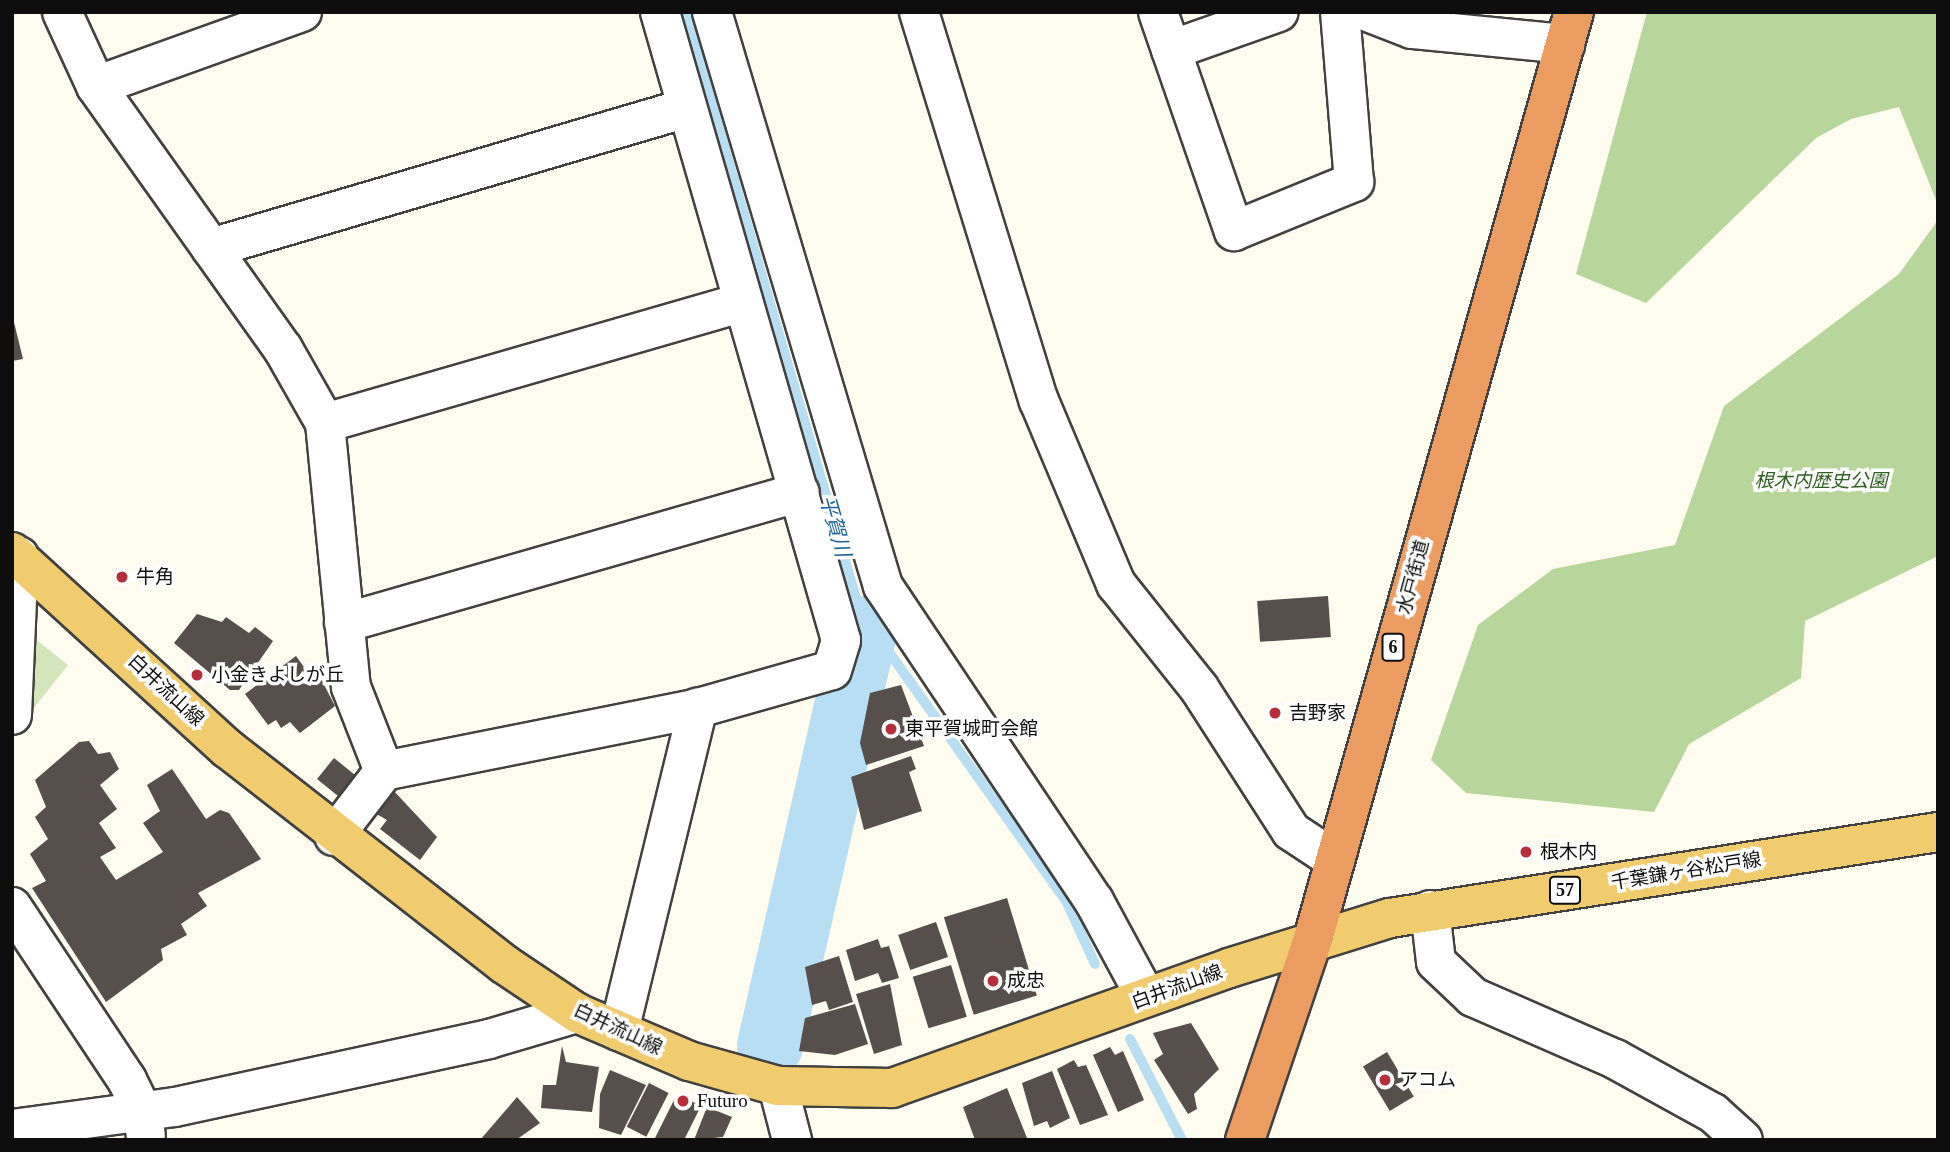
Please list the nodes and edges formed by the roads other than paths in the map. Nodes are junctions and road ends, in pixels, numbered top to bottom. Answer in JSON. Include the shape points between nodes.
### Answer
{"nodes":[{"id":1,"x":62,"y":12,"type":"edge"},
{"id":2,"x":302,"y":12,"type":"edge"},
{"id":3,"x":660,"y":12,"type":"edge"},
{"id":4,"x":712,"y":12,"type":"edge"},
{"id":5,"x":919,"y":12,"type":"edge"},
{"id":6,"x":1158,"y":12,"type":"edge"},
{"id":7,"x":1279,"y":12,"type":"edge"},
{"id":8,"x":1340,"y":12,"type":"edge"},
{"id":9,"x":1368,"y":12,"type":"edge"},
{"id":10,"x":1570,"y":28,"type":"edge"},
{"id":11,"x":1171,"y":50,"type":"junction"},
{"id":12,"x":96,"y":86,"type":"junction"},
{"id":13,"x":687,"y":108,"type":"junction"},
{"id":14,"x":211,"y":248,"type":"junction"},
{"id":15,"x":743,"y":302,"type":"junction"},
{"id":16,"x":325,"y":423,"type":"junction"},
{"id":17,"x":800,"y":492,"type":"junction"},
{"id":18,"x":16,"y":554,"type":"edge"},
{"id":19,"x":344,"y":623,"type":"junction"},
{"id":20,"x":698,"y":708,"type":"junction"},
{"id":21,"x":12,"y":715,"type":"edge"},
{"id":22,"x":384,"y":771,"type":"junction"},
{"id":23,"x":1938,"y":832,"type":"edge"},
{"id":24,"x":334,"y":836,"type":"junction"},
{"id":25,"x":1335,"y":860,"type":"junction"},
{"id":26,"x":12,"y":907,"type":"edge"},
{"id":27,"x":1430,"y":911,"type":"junction"},
{"id":28,"x":1312,"y":939,"type":"junction"},
{"id":29,"x":1146,"y":998,"type":"junction"},
{"id":30,"x":577,"y":1013,"type":"junction"},
{"id":31,"x":619,"y":1031,"type":"junction"},
{"id":32,"x":778,"y":1086,"type":"junction"},
{"id":33,"x":145,"y":1127,"type":"edge"},
{"id":34,"x":12,"y":1129,"type":"edge"},
{"id":35,"x":792,"y":1140,"type":"edge"},
{"id":36,"x":1245,"y":1140,"type":"edge"},
{"id":37,"x":1743,"y":1140,"type":"edge"}],
"edges":[{"from":1,"to":12,"type":"street"},
{"from":2,"to":12,"type":"street"},
{"from":3,"to":13,"type":"street"},
{"from":4,"to":29,"type":"street","via":[[883,586],[1094,901]]},
{"from":5,"to":25,"type":"street","via":[[1039,401],[1116,584],[1199,688],[1292,831]]},
{"from":6,"to":11,"type":"street"},
{"from":7,"to":11,"type":"street"},
{"from":8,"to":11,"type":"street","via":[[1354,183],[1234,231]]},
{"from":9,"to":10,"type":"street","via":[[1412,29]]},
{"from":10,"to":25,"type":"highway","name":"水戸街道","number":"6"},
{"from":12,"to":14,"type":"street"},
{"from":13,"to":14,"type":"street"},
{"from":13,"to":15,"type":"street"},
{"from":14,"to":16,"type":"street","via":[[297,370]]},
{"from":15,"to":16,"type":"street"},
{"from":15,"to":17,"type":"street"},
{"from":16,"to":19,"type":"street"},
{"from":17,"to":19,"type":"street"},
{"from":17,"to":20,"type":"street","via":[[841,640],[832,670]]},
{"from":18,"to":21,"type":"street"},
{"from":18,"to":24,"type":"main road","name":"白井流山線"},
{"from":19,"to":22,"type":"street","via":[[351,687]]},
{"from":20,"to":22,"type":"street"},
{"from":20,"to":31,"type":"street"},
{"from":22,"to":24,"type":"street"},
{"from":23,"to":27,"type":"main road","name":"千葉鎌ヶ谷松戸線","number":"57"},
{"from":24,"to":30,"type":"main road","name":"白井流山線"},
{"from":25,"to":28,"type":"highway","name":"水戸街道","number":"6"},
{"from":26,"to":33,"type":"street"},
{"from":27,"to":28,"type":"main road","name":"千葉鎌ヶ谷松戸線","number":"57"},
{"from":27,"to":37,"type":"street","via":[[1436,962],[1473,997],[1615,1059],[1713,1114]]},
{"from":28,"to":29,"type":"main road","name":"白井流山線"},
{"from":28,"to":36,"type":"highway","name":"水戸街道","number":"6"},
{"from":29,"to":32,"type":"main road","name":"白井流山線","via":[[892,1088],[819,1092]]},
{"from":30,"to":31,"type":"main road","name":"白井流山線"},
{"from":30,"to":33,"type":"street"},
{"from":31,"to":32,"type":"main road","name":"白井流山線","via":[[689,1061]]},
{"from":32,"to":35,"type":"street"},
{"from":33,"to":34,"type":"street"}]}
